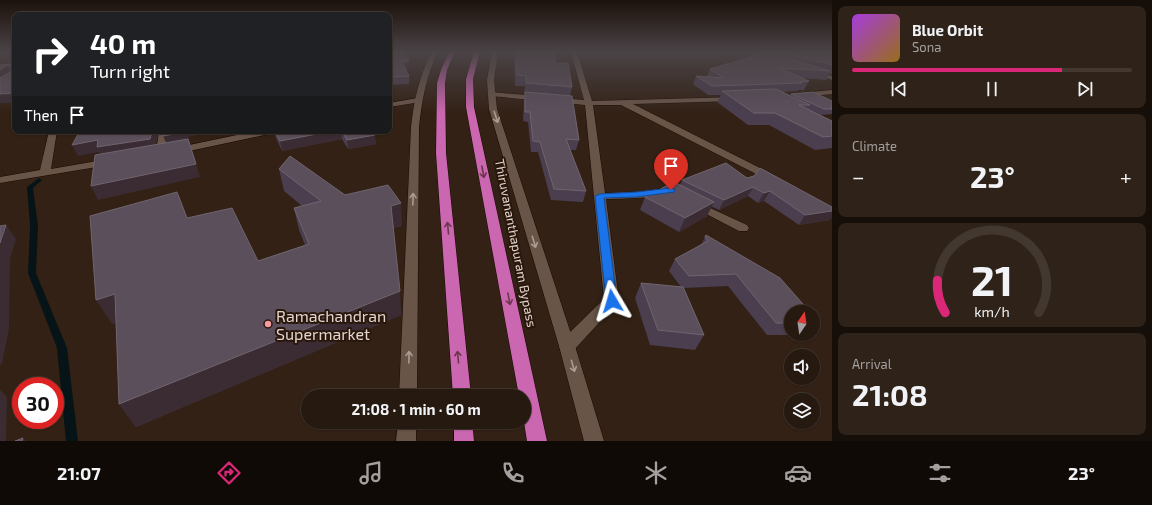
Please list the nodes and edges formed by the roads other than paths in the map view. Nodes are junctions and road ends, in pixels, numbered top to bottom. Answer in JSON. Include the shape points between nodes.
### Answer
{"nodes":[{"id":1,"x":425,"y":73,"type":"edge"},
{"id":2,"x":443,"y":73,"type":"edge"},
{"id":3,"x":470,"y":73,"type":"edge"},
{"id":4,"x":490,"y":73,"type":"edge"},
{"id":5,"x":580,"y":73,"type":"edge"},
{"id":6,"x":812,"y":73,"type":"edge"},
{"id":7,"x":832,"y":78,"type":"edge"},
{"id":8,"x":832,"y":92,"type":"edge"},
{"id":9,"x":490,"y":94,"type":"junction"},
{"id":10,"x":795,"y":95,"type":"edge"},
{"id":11,"x":741,"y":98,"type":"edge"},
{"id":12,"x":418,"y":100,"type":"junction"},
{"id":13,"x":623,"y":102,"type":"junction"},
{"id":14,"x":589,"y":103,"type":"junction"},
{"id":15,"x":392,"y":104,"type":"edge"},
{"id":16,"x":52,"y":134,"type":"edge"},
{"id":17,"x":162,"y":134,"type":"edge"},
{"id":18,"x":255,"y":134,"type":"edge"},
{"id":19,"x":117,"y":160,"type":"edge"},
{"id":20,"x":46,"y":172,"type":"junction"},
{"id":21,"x":0,"y":180,"type":"edge"},
{"id":22,"x":783,"y":183,"type":"edge"},
{"id":23,"x":600,"y":196,"type":"junction"},
{"id":24,"x":743,"y":228,"type":"dead end"},
{"id":25,"x":567,"y":346,"type":"junction"},
{"id":26,"x":408,"y":389,"type":"edge"},
{"id":27,"x":461,"y":389,"type":"edge"},
{"id":28,"x":406,"y":429,"type":"edge"},
{"id":29,"x":463,"y":429,"type":"edge"},
{"id":30,"x":406,"y":441,"type":"edge"},
{"id":31,"x":464,"y":441,"type":"edge"},
{"id":32,"x":537,"y":441,"type":"edge"},
{"id":33,"x":594,"y":441,"type":"edge"}],
"edges":[{"from":1,"to":12,"type":"street"},
{"from":27,"to":2,"type":"highway","one_way":true,"via":[[441,153],[440,107]]},
{"from":3,"to":32,"type":"highway","name":"Thiruvananthapuram Bypass","one_way":true,"via":[[470,107]]},
{"from":4,"to":9,"type":"street"},
{"from":5,"to":14,"type":"street"},
{"from":6,"to":7,"type":"street"},
{"from":8,"to":10,"type":"street"},
{"from":9,"to":14,"type":"street"},
{"from":9,"to":25,"type":"street","one_way":true},
{"from":11,"to":13,"type":"street"},
{"from":12,"to":15,"type":"street"},
{"from":26,"to":12,"type":"street","one_way":true,"via":[[415,127]]},
{"from":13,"to":14,"type":"street"},
{"from":13,"to":22,"type":"street"},
{"from":14,"to":23,"type":"street"},
{"from":16,"to":20,"type":"street"},
{"from":17,"to":18,"type":"street","via":[[158,154]]},
{"from":19,"to":20,"type":"street"},
{"from":20,"to":21,"type":"street"},
{"from":23,"to":24,"type":"street","via":[[636,195],[671,190]]},
{"from":23,"to":25,"type":"street","via":[[612,301]]},
{"from":25,"to":33,"type":"street","one_way":true},
{"from":28,"to":30,"type":"street"},
{"from":29,"to":31,"type":"highway"}]}
